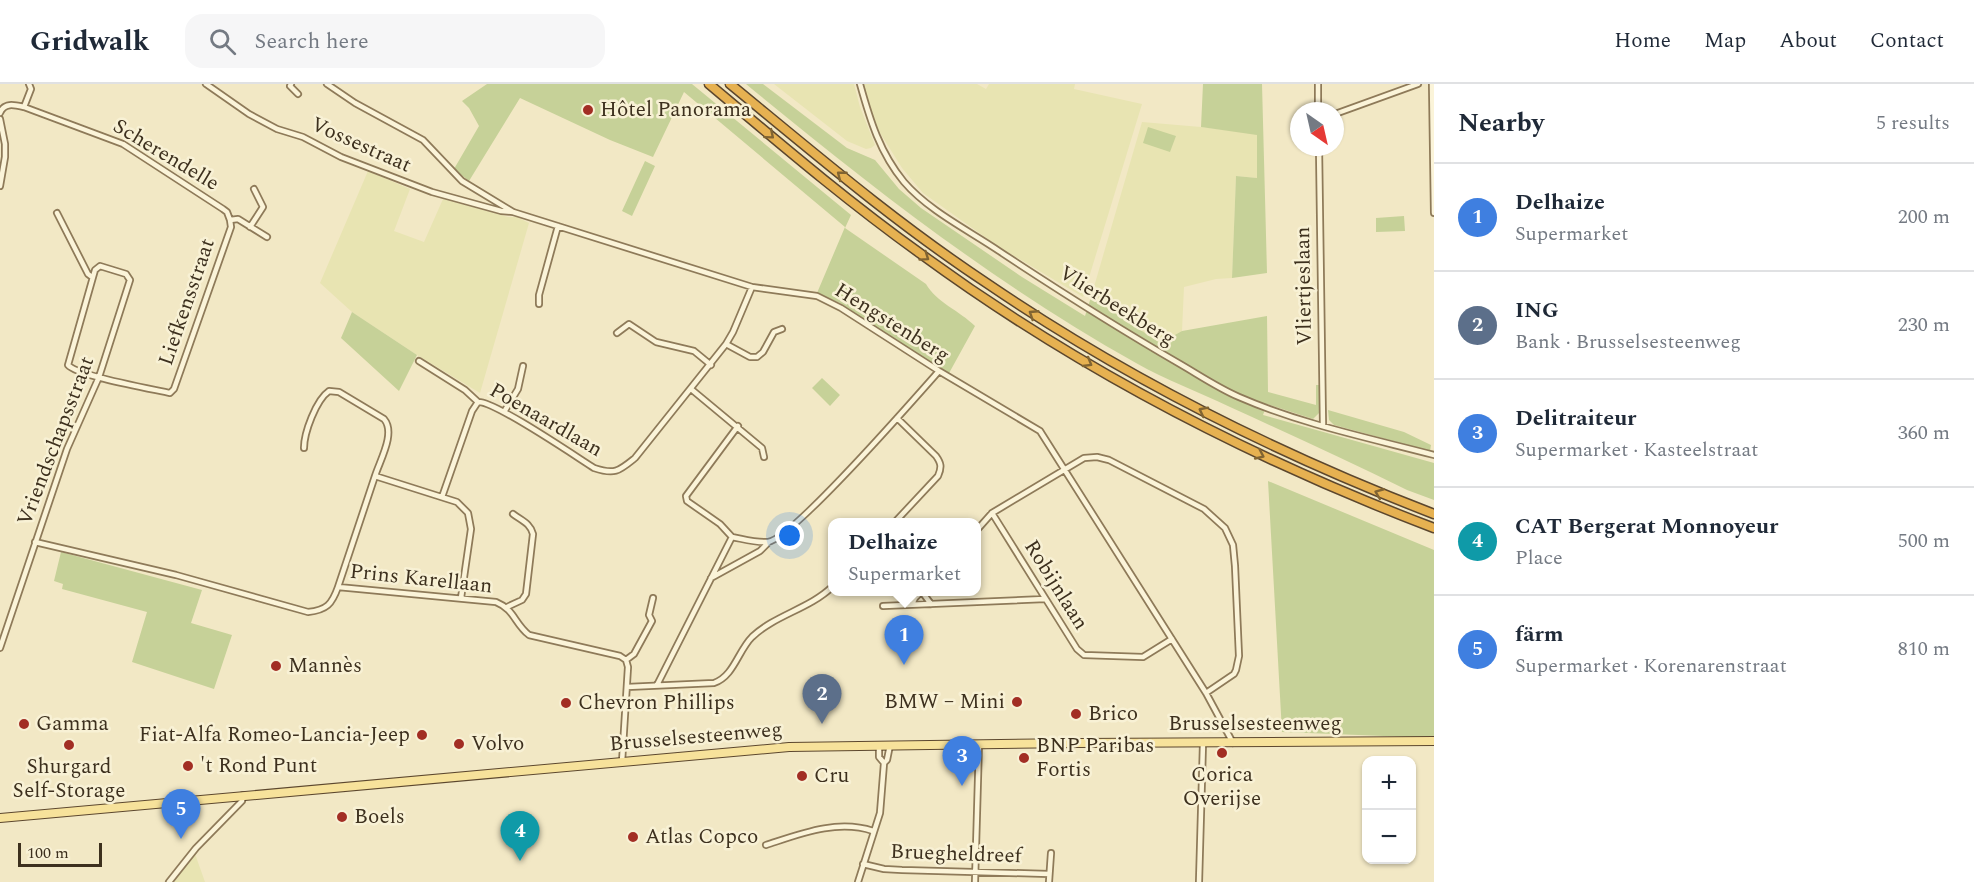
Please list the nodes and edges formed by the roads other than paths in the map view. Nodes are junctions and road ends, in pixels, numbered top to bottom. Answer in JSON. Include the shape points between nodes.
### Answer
{"nodes":[{"id":1,"x":29,"y":84,"type":"edge"},
{"id":2,"x":206,"y":84,"type":"edge"},
{"id":3,"x":291,"y":84,"type":"edge"},
{"id":4,"x":327,"y":84,"type":"edge"},
{"id":5,"x":709,"y":84,"type":"edge"},
{"id":6,"x":730,"y":84,"type":"edge"},
{"id":7,"x":860,"y":84,"type":"edge"},
{"id":8,"x":1318,"y":84,"type":"edge"},
{"id":9,"x":1418,"y":84,"type":"edge"},
{"id":10,"x":1432,"y":84,"type":"edge"},
{"id":11,"x":298,"y":94,"type":"dead end"},
{"id":12,"x":1318,"y":102,"type":"edge"},
{"id":13,"x":24,"y":107,"type":"junction"},
{"id":14,"x":1,"y":111,"type":"edge"},
{"id":15,"x":1344,"y":111,"type":"edge"},
{"id":16,"x":0,"y":119,"type":"edge"},
{"id":17,"x":1319,"y":156,"type":"edge"},
{"id":18,"x":0,"y":186,"type":"edge"},
{"id":19,"x":254,"y":189,"type":"dead end"},
{"id":20,"x":513,"y":212,"type":"junction"},
{"id":21,"x":57,"y":213,"type":"dead end"},
{"id":22,"x":1434,"y":213,"type":"edge"},
{"id":23,"x":230,"y":220,"type":"junction"},
{"id":24,"x":250,"y":226,"type":"junction"},
{"id":25,"x":558,"y":226,"type":"junction"},
{"id":26,"x":267,"y":237,"type":"dead end"},
{"id":27,"x":93,"y":277,"type":"junction"},
{"id":28,"x":752,"y":286,"type":"junction"},
{"id":29,"x":539,"y":304,"type":"dead end"},
{"id":30,"x":782,"y":329,"type":"dead end"},
{"id":31,"x":616,"y":333,"type":"dead end"},
{"id":32,"x":726,"y":344,"type":"junction"},
{"id":33,"x":419,"y":361,"type":"dead end"},
{"id":34,"x":711,"y":364,"type":"junction"},
{"id":35,"x":523,"y":366,"type":"dead end"},
{"id":36,"x":939,"y":371,"type":"junction"},
{"id":37,"x":99,"y":377,"type":"junction"},
{"id":38,"x":691,"y":388,"type":"junction"},
{"id":39,"x":478,"y":402,"type":"junction"},
{"id":40,"x":504,"y":412,"type":"junction"},
{"id":41,"x":897,"y":418,"type":"junction"},
{"id":42,"x":1323,"y":425,"type":"junction"},
{"id":43,"x":738,"y":426,"type":"junction"},
{"id":44,"x":304,"y":448,"type":"dead end"},
{"id":45,"x":1434,"y":455,"type":"edge"},
{"id":46,"x":764,"y":457,"type":"dead end"},
{"id":47,"x":1064,"y":469,"type":"junction"},
{"id":48,"x":375,"y":476,"type":"junction"},
{"id":49,"x":442,"y":497,"type":"junction"},
{"id":50,"x":992,"y":513,"type":"junction"},
{"id":51,"x":513,"y":514,"type":"dead end"},
{"id":52,"x":1434,"y":514,"type":"edge"},
{"id":53,"x":899,"y":518,"type":"edge"},
{"id":54,"x":981,"y":525,"type":"edge"},
{"id":55,"x":1434,"y":528,"type":"edge"},
{"id":56,"x":732,"y":537,"type":"junction"},
{"id":57,"x":35,"y":542,"type":"junction"},
{"id":58,"x":769,"y":542,"type":"junction"},
{"id":59,"x":710,"y":579,"type":"junction"},
{"id":60,"x":338,"y":587,"type":"junction"},
{"id":61,"x":828,"y":591,"type":"edge"},
{"id":62,"x":918,"y":596,"type":"edge"},
{"id":63,"x":925,"y":596,"type":"edge"},
{"id":64,"x":461,"y":598,"type":"junction"},
{"id":65,"x":653,"y":598,"type":"dead end"},
{"id":66,"x":1045,"y":599,"type":"junction"},
{"id":67,"x":912,"y":604,"type":"junction"},
{"id":68,"x":931,"y":604,"type":"junction"},
{"id":69,"x":883,"y":606,"type":"dead end"},
{"id":70,"x":507,"y":607,"type":"junction"},
{"id":71,"x":1172,"y":639,"type":"junction"},
{"id":72,"x":0,"y":648,"type":"edge"},
{"id":73,"x":626,"y":660,"type":"junction"},
{"id":74,"x":657,"y":686,"type":"junction"},
{"id":75,"x":627,"y":687,"type":"junction"},
{"id":76,"x":1206,"y":693,"type":"junction"},
{"id":77,"x":1434,"y":741,"type":"edge"},
{"id":78,"x":1203,"y":743,"type":"junction"},
{"id":79,"x":1233,"y":743,"type":"junction"},
{"id":80,"x":979,"y":744,"type":"junction"},
{"id":81,"x":879,"y":745,"type":"junction"},
{"id":82,"x":890,"y":745,"type":"junction"},
{"id":83,"x":622,"y":762,"type":"junction"},
{"id":84,"x":884,"y":764,"type":"junction"},
{"id":85,"x":243,"y":795,"type":"junction"},
{"id":86,"x":0,"y":818,"type":"edge"},
{"id":87,"x":873,"y":831,"type":"junction"},
{"id":88,"x":766,"y":845,"type":"dead end"},
{"id":89,"x":1051,"y":853,"type":"dead end"},
{"id":90,"x":863,"y":864,"type":"junction"},
{"id":91,"x":976,"y":872,"type":"junction"},
{"id":92,"x":1049,"y":874,"type":"junction"},
{"id":93,"x":169,"y":882,"type":"edge"},
{"id":94,"x":858,"y":882,"type":"edge"},
{"id":95,"x":975,"y":882,"type":"edge"},
{"id":96,"x":1049,"y":882,"type":"edge"},
{"id":97,"x":1199,"y":882,"type":"edge"}],
"edges":[{"from":1,"to":13,"type":"street","via":[[31,89]]},
{"from":2,"to":20,"type":"street","name":"Vossestraat","via":[[249,114],[341,157],[432,192]]},
{"from":3,"to":11,"type":"street"},
{"from":4,"to":20,"type":"street","name":"Hengstenberg","via":[[423,140],[462,180]]},
{"from":5,"to":55,"type":"highway","one_way":true,"via":[[878,222],[1043,337],[1243,447]]},
{"from":52,"to":6,"type":"highway","one_way":true,"via":[[1250,434],[1127,370],[1053,326],[904,225]]},
{"from":7,"to":42,"type":"street","name":"Vlierbeekberg","via":[[881,147],[902,178],[925,201],[1082,306],[1217,386],[1265,408]]},
{"from":8,"to":12,"type":"street"},
{"from":9,"to":15,"type":"street"},
{"from":10,"to":22,"type":"street"},
{"from":13,"to":14,"type":"street","name":"Scherendelle","via":[[12,104]]},
{"from":13,"to":23,"type":"street","name":"Scherendelle","via":[[123,144],[223,209]]},
{"from":16,"to":18,"type":"street","via":[[5,144]]},
{"from":17,"to":42,"type":"street","name":"Vliertjeslaan"},
{"from":19,"to":24,"type":"street","via":[[263,207]]},
{"from":20,"to":25,"type":"street","name":"Hengstenberg"},
{"from":21,"to":27,"type":"street"},
{"from":23,"to":24,"type":"street","name":"Scherendelle","via":[[238,219]]},
{"from":23,"to":37,"type":"street","name":"Liefkensstraat","via":[[173,391]]},
{"from":24,"to":26,"type":"street","name":"Scherendelle"},
{"from":25,"to":28,"type":"street","name":"Hengstenberg"},
{"from":25,"to":29,"type":"street"},
{"from":27,"to":37,"type":"street","via":[[68,362],[71,369]]},
{"from":27,"to":37,"type":"street","name":"Vriendschapsstraat","via":[[97,267],[126,274],[130,280]]},
{"from":28,"to":32,"type":"street","name":"Poenaardlaan"},
{"from":28,"to":36,"type":"street","name":"Hengstenberg","via":[[817,296]]},
{"from":30,"to":32,"type":"street","via":[[774,332],[757,357]]},
{"from":31,"to":34,"type":"street","via":[[629,324],[656,342],[694,351]]},
{"from":32,"to":34,"type":"street","name":"Poenaardlaan"},
{"from":33,"to":39,"type":"street","name":"Poenaardlaan"},
{"from":34,"to":38,"type":"street","name":"Poenaardlaan"},
{"from":35,"to":40,"type":"street","via":[[518,389]]},
{"from":36,"to":41,"type":"street"},
{"from":36,"to":47,"type":"street","name":"Hengstenberg","via":[[1040,431]]},
{"from":37,"to":57,"type":"street","name":"Vriendschapsstraat","via":[[67,449]]},
{"from":38,"to":40,"type":"street","name":"Poenaardlaan","via":[[635,458],[619,471],[594,468]]},
{"from":38,"to":43,"type":"street"},
{"from":39,"to":40,"type":"street","name":"Poenaardlaan","via":[[484,401]]},
{"from":39,"to":49,"type":"street","via":[[471,411]]},
{"from":41,"to":53,"type":"street","via":[[936,456],[941,469],[939,476]]},
{"from":41,"to":58,"type":"street","via":[[805,514]]},
{"from":42,"to":45,"type":"street","name":"Vlierbeekberg"},
{"from":43,"to":46,"type":"street","via":[[762,448]]},
{"from":43,"to":56,"type":"street","via":[[686,496],[687,501]]},
{"from":44,"to":48,"type":"street","via":[[304,436],[320,399],[329,391],[339,392],[387,423],[389,433]]},
{"from":47,"to":50,"type":"street"},
{"from":47,"to":71,"type":"street","name":"Hengstenberg"},
{"from":47,"to":76,"type":"street","via":[[1084,458],[1109,460],[1204,509],[1225,528],[1233,545],[1239,656],[1234,674]]},
{"from":48,"to":49,"type":"street"},
{"from":48,"to":60,"type":"street"},
{"from":49,"to":64,"type":"street","via":[[462,505],[471,522]]},
{"from":50,"to":54,"type":"street"},
{"from":50,"to":66,"type":"street","name":"Robijnlaan"},
{"from":51,"to":70,"type":"street","via":[[526,522],[532,534],[526,594],[516,605]]},
{"from":56,"to":58,"type":"street"},
{"from":56,"to":59,"type":"street"},
{"from":57,"to":60,"type":"street","name":"Prins Karellaan","via":[[176,575],[308,612],[329,607]]},
{"from":57,"to":72,"type":"street","name":"Vriendschapsstraat"},
{"from":58,"to":59,"type":"street"},
{"from":59,"to":74,"type":"street"},
{"from":60,"to":64,"type":"street","name":"Prins Karellaan"},
{"from":61,"to":74,"type":"street","via":[[754,636],[723,680]]},
{"from":62,"to":67,"type":"street"},
{"from":63,"to":68,"type":"street"},
{"from":64,"to":70,"type":"street","name":"Prins Karellaan"},
{"from":65,"to":73,"type":"street","via":[[649,615],[652,621],[634,654]]},
{"from":66,"to":68,"type":"street"},
{"from":66,"to":71,"type":"street","name":"Robijnlaan","via":[[1084,655],[1143,657]]},
{"from":67,"to":68,"type":"street"},
{"from":67,"to":69,"type":"street"},
{"from":70,"to":73,"type":"street","name":"Prins Karellaan","via":[[529,635]]},
{"from":71,"to":76,"type":"street","name":"Hengstenberg"},
{"from":73,"to":75,"type":"street"},
{"from":74,"to":75,"type":"street"},
{"from":75,"to":83,"type":"street"},
{"from":76,"to":79,"type":"street","name":"Hengstenberg"},
{"from":77,"to":79,"type":"main road","name":"Brusselsesteenweg"},
{"from":78,"to":79,"type":"main road","name":"Brusselsesteenweg"},
{"from":78,"to":80,"type":"main road","name":"Brusselsesteenweg"},
{"from":78,"to":97,"type":"street"},
{"from":80,"to":82,"type":"main road","name":"Brusselsesteenweg"},
{"from":80,"to":91,"type":"street"},
{"from":81,"to":82,"type":"main road","name":"Brusselsesteenweg"},
{"from":81,"to":83,"type":"main road","name":"Brusselsesteenweg","via":[[789,747]]},
{"from":81,"to":84,"type":"street","via":[[879,757]]},
{"from":82,"to":84,"type":"street"},
{"from":83,"to":85,"type":"main road","name":"Brusselsesteenweg"},
{"from":84,"to":87,"type":"street","via":[[880,813]]},
{"from":85,"to":86,"type":"main road","name":"Brusselsesteenweg"},
{"from":85,"to":93,"type":"street","via":[[242,801]]},
{"from":87,"to":88,"type":"street","via":[[862,827],[811,830]]},
{"from":87,"to":90,"type":"street"},
{"from":89,"to":92,"type":"street","name":"Bruegheldreef"},
{"from":90,"to":91,"type":"street","name":"Bruegheldreef","via":[[884,869]]},
{"from":90,"to":94,"type":"street"},
{"from":91,"to":92,"type":"street","name":"Bruegheldreef"},
{"from":91,"to":95,"type":"street"},
{"from":92,"to":96,"type":"street","name":"Bruegheldreef"}]}
